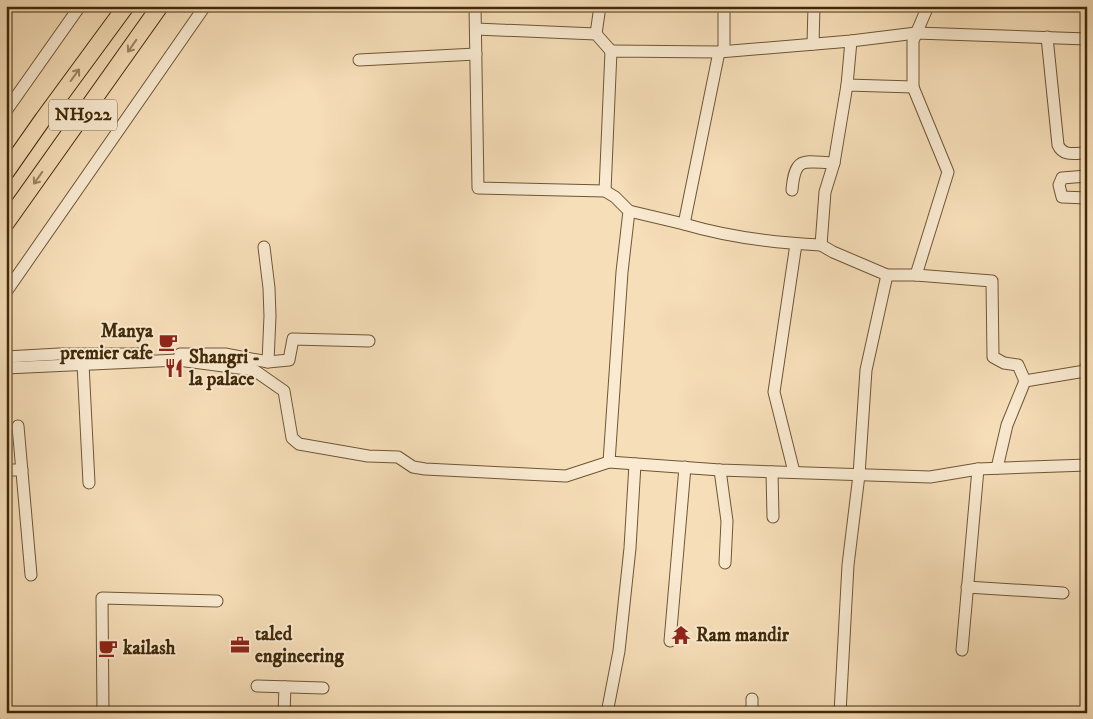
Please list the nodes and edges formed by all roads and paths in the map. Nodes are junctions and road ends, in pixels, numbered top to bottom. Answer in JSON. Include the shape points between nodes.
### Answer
{"nodes":[{"id":1,"x":80,"y":6,"type":"edge"},
{"id":2,"x":126,"y":6,"type":"edge"},
{"id":3,"x":160,"y":6,"type":"edge"},
{"id":4,"x":205,"y":6,"type":"edge"},
{"id":5,"x":475,"y":6,"type":"edge"},
{"id":6,"x":600,"y":6,"type":"edge"},
{"id":7,"x":724,"y":6,"type":"edge"},
{"id":8,"x":814,"y":6,"type":"edge"},
{"id":9,"x":928,"y":6,"type":"edge"},
{"id":10,"x":476,"y":29,"type":"junction"},
{"id":11,"x":916,"y":33,"type":"junction"},
{"id":12,"x":596,"y":34,"type":"junction"},
{"id":13,"x":1047,"y":37,"type":"junction"},
{"id":14,"x":1087,"y":39,"type":"edge"},
{"id":15,"x":851,"y":40,"type":"junction"},
{"id":16,"x":813,"y":44,"type":"junction"},
{"id":17,"x":610,"y":51,"type":"junction"},
{"id":18,"x":721,"y":52,"type":"junction"},
{"id":19,"x":476,"y":54,"type":"junction"},
{"id":20,"x":358,"y":60,"type":"dead end"},
{"id":21,"x":848,"y":85,"type":"junction"},
{"id":22,"x":913,"y":87,"type":"junction"},
{"id":23,"x":7,"y":108,"type":"edge"},
{"id":24,"x":1087,"y":153,"type":"edge"},
{"id":25,"x":834,"y":163,"type":"junction"},
{"id":26,"x":6,"y":172,"type":"edge"},
{"id":27,"x":1087,"y":176,"type":"edge"},
{"id":28,"x":792,"y":190,"type":"dead end"},
{"id":29,"x":605,"y":191,"type":"junction"},
{"id":30,"x":1087,"y":198,"type":"edge"},
{"id":31,"x":629,"y":211,"type":"junction"},
{"id":32,"x":6,"y":223,"type":"edge"},
{"id":33,"x":684,"y":224,"type":"junction"},
{"id":34,"x":796,"y":244,"type":"junction"},
{"id":35,"x":821,"y":245,"type":"junction"},
{"id":36,"x":264,"y":246,"type":"dead end"},
{"id":37,"x":887,"y":275,"type":"junction"},
{"id":38,"x":916,"y":275,"type":"junction"},
{"id":39,"x":6,"y":292,"type":"edge"},
{"id":40,"x":370,"y":341,"type":"dead end"},
{"id":41,"x":6,"y":358,"type":"edge"},
{"id":42,"x":268,"y":362,"type":"junction"},
{"id":43,"x":83,"y":364,"type":"junction"},
{"id":44,"x":1087,"y":364,"type":"edge"},
{"id":45,"x":6,"y":368,"type":"edge"},
{"id":46,"x":1025,"y":381,"type":"junction"},
{"id":47,"x":18,"y":426,"type":"dead end"},
{"id":48,"x":609,"y":462,"type":"junction"},
{"id":49,"x":636,"y":464,"type":"junction"},
{"id":50,"x":1087,"y":465,"type":"edge"},
{"id":51,"x":685,"y":468,"type":"junction"},
{"id":52,"x":978,"y":468,"type":"junction"},
{"id":53,"x":997,"y":468,"type":"junction"},
{"id":54,"x":6,"y":470,"type":"edge"},
{"id":55,"x":22,"y":470,"type":"junction"},
{"id":56,"x":720,"y":470,"type":"junction"},
{"id":57,"x":772,"y":472,"type":"junction"},
{"id":58,"x":794,"y":472,"type":"junction"},
{"id":59,"x":859,"y":475,"type":"junction"},
{"id":60,"x":89,"y":483,"type":"dead end"},
{"id":61,"x":773,"y":517,"type":"dead end"},
{"id":62,"x":725,"y":563,"type":"dead end"},
{"id":63,"x":31,"y":575,"type":"dead end"},
{"id":64,"x":967,"y":587,"type":"junction"},
{"id":65,"x":1063,"y":593,"type":"dead end"},
{"id":66,"x":217,"y":601,"type":"dead end"},
{"id":67,"x":670,"y":641,"type":"dead end"},
{"id":68,"x":962,"y":650,"type":"dead end"},
{"id":69,"x":256,"y":686,"type":"dead end"},
{"id":70,"x":285,"y":687,"type":"junction"},
{"id":71,"x":323,"y":688,"type":"dead end"},
{"id":72,"x":752,"y":699,"type":"dead end"},
{"id":73,"x":103,"y":713,"type":"edge"},
{"id":74,"x":284,"y":713,"type":"edge"},
{"id":75,"x":607,"y":713,"type":"edge"},
{"id":76,"x":752,"y":713,"type":"edge"},
{"id":77,"x":840,"y":713,"type":"edge"}],
"edges":[{"from":1,"to":23,"type":"street"},
{"from":26,"to":2,"type":"highway","number":"NH922","one_way":true},
{"from":3,"to":32,"type":"highway","number":"NH922","one_way":true},
{"from":4,"to":39,"type":"street"},
{"from":5,"to":10,"type":"street"},
{"from":6,"to":12,"type":"street"},
{"from":7,"to":18,"type":"street"},
{"from":8,"to":16,"type":"street"},
{"from":9,"to":11,"type":"street"},
{"from":10,"to":12,"type":"street"},
{"from":10,"to":19,"type":"street"},
{"from":11,"to":13,"type":"street"},
{"from":11,"to":15,"type":"street"},
{"from":11,"to":22,"type":"street","via":[[913,41]]},
{"from":12,"to":17,"type":"street"},
{"from":13,"to":14,"type":"street"},
{"from":13,"to":24,"type":"street","via":[[1058,145],[1065,153]]},
{"from":15,"to":16,"type":"street"},
{"from":15,"to":21,"type":"street"},
{"from":16,"to":18,"type":"street"},
{"from":17,"to":18,"type":"street"},
{"from":17,"to":29,"type":"street"},
{"from":18,"to":33,"type":"street"},
{"from":19,"to":20,"type":"street"},
{"from":19,"to":29,"type":"street","via":[[478,188]]},
{"from":21,"to":22,"type":"street"},
{"from":21,"to":25,"type":"street"},
{"from":22,"to":38,"type":"street","via":[[948,172]]},
{"from":25,"to":28,"type":"street","via":[[798,164]]},
{"from":25,"to":35,"type":"street","via":[[825,192]]},
{"from":27,"to":30,"type":"street","via":[[1062,178],[1059,185],[1062,197]]},
{"from":29,"to":31,"type":"street"},
{"from":31,"to":33,"type":"street"},
{"from":31,"to":48,"type":"street"},
{"from":33,"to":34,"type":"street","via":[[715,233]]},
{"from":34,"to":35,"type":"street"},
{"from":34,"to":58,"type":"street","via":[[774,392]]},
{"from":35,"to":37,"type":"street"},
{"from":36,"to":42,"type":"street","via":[[270,316]]},
{"from":37,"to":38,"type":"street"},
{"from":37,"to":59,"type":"street","via":[[866,370]]},
{"from":38,"to":46,"type":"street","via":[[992,281],[994,357],[1004,363],[1018,365]]},
{"from":40,"to":42,"type":"street","via":[[293,339],[289,360]]},
{"from":41,"to":42,"type":"street","via":[[59,354],[225,354]]},
{"from":43,"to":45,"type":"street"},
{"from":43,"to":48,"type":"street","via":[[178,360],[254,370],[284,390],[292,438],[299,444],[368,456],[398,457],[413,467],[566,476]]},
{"from":43,"to":60,"type":"street"},
{"from":44,"to":46,"type":"street","via":[[1085,371]]},
{"from":46,"to":53,"type":"street","via":[[1007,425]]},
{"from":47,"to":55,"type":"street"},
{"from":48,"to":49,"type":"street"},
{"from":49,"to":51,"type":"street"},
{"from":49,"to":75,"type":"street","via":[[620,642]]},
{"from":50,"to":53,"type":"street"},
{"from":51,"to":56,"type":"street"},
{"from":51,"to":67,"type":"street"},
{"from":52,"to":53,"type":"street"},
{"from":52,"to":59,"type":"street","via":[[930,477]]},
{"from":52,"to":64,"type":"street"},
{"from":54,"to":55,"type":"street"},
{"from":55,"to":63,"type":"street"},
{"from":56,"to":57,"type":"street"},
{"from":56,"to":62,"type":"street","via":[[727,521]]},
{"from":57,"to":58,"type":"street"},
{"from":57,"to":61,"type":"street"},
{"from":58,"to":59,"type":"street"},
{"from":59,"to":77,"type":"street","via":[[848,564]]},
{"from":64,"to":65,"type":"street"},
{"from":64,"to":68,"type":"street"},
{"from":66,"to":73,"type":"street","via":[[102,598]]},
{"from":69,"to":70,"type":"street"},
{"from":70,"to":71,"type":"street"},
{"from":70,"to":74,"type":"street"},
{"from":72,"to":76,"type":"street"}]}
